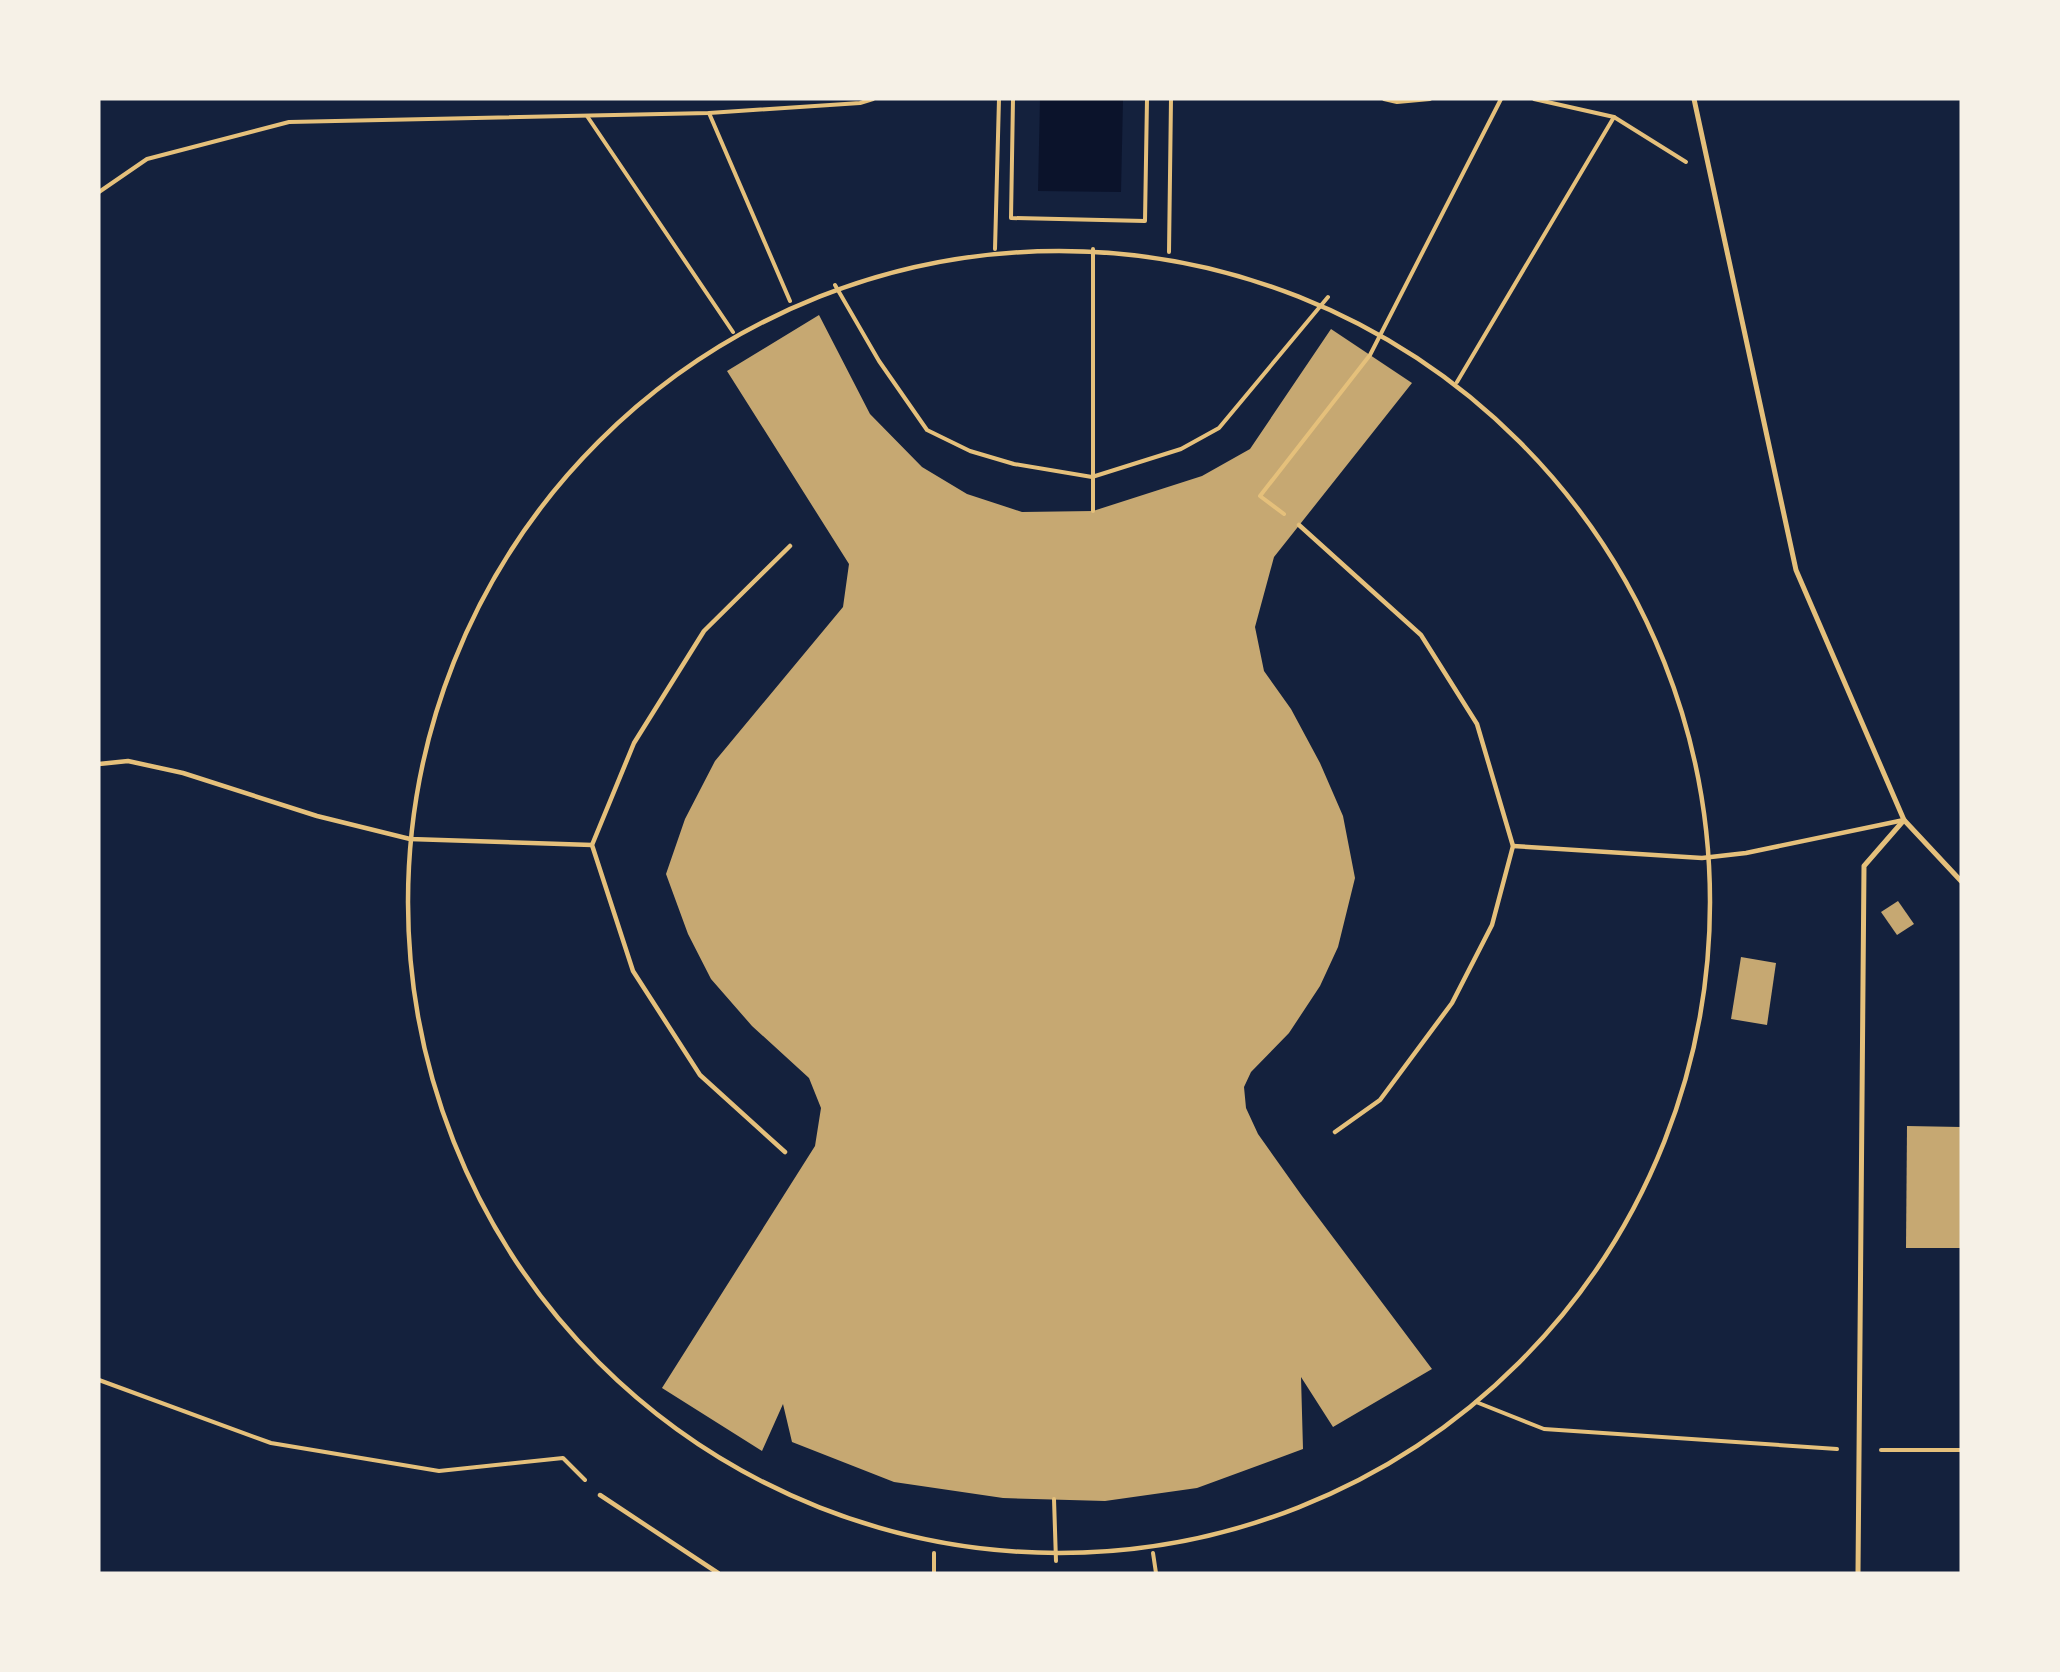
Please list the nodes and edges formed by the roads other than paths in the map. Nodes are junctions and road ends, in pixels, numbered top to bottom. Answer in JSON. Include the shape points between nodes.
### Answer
{"nodes":[{"id":1,"x":1694,"y":99,"type":"edge"},
{"id":2,"x":1169,"y":252,"type":"road end"},
{"id":3,"x":928,"y":258,"type":"dead end"},
{"id":4,"x":865,"y":274,"type":"dead end"},
{"id":5,"x":790,"y":302,"type":"road end"},
{"id":6,"x":771,"y":312,"type":"dead end"},
{"id":7,"x":1413,"y":347,"type":"dead end"},
{"id":8,"x":1299,"y":525,"type":"road end"},
{"id":9,"x":1587,"y":535,"type":"dead end"},
{"id":10,"x":790,"y":546,"type":"dead end"},
{"id":11,"x":99,"y":764,"type":"edge"},
{"id":12,"x":1904,"y":820,"type":"junction"},
{"id":13,"x":410,"y":839,"type":"junction"},
{"id":14,"x":592,"y":845,"type":"junction"},
{"id":15,"x":1513,"y":846,"type":"junction"},
{"id":16,"x":1700,"y":847,"type":"dead end"},
{"id":17,"x":1702,"y":858,"type":"junction"},
{"id":18,"x":1701,"y":881,"type":"dead end"},
{"id":19,"x":1961,"y":881,"type":"edge"},
{"id":20,"x":1701,"y":928,"type":"dead end"},
{"id":21,"x":1335,"y":1132,"type":"dead end"},
{"id":22,"x":462,"y":1142,"type":"dead end"},
{"id":23,"x":466,"y":1152,"type":"dead end"},
{"id":24,"x":785,"y":1152,"type":"dead end"},
{"id":25,"x":491,"y":1204,"type":"dead end"},
{"id":26,"x":526,"y":1263,"type":"dead end"},
{"id":27,"x":539,"y":1280,"type":"dead end"},
{"id":28,"x":566,"y":1315,"type":"dead end"},
{"id":29,"x":1363,"y":1484,"type":"dead end"},
{"id":30,"x":600,"y":1495,"type":"road end"},
{"id":31,"x":817,"y":1514,"type":"dead end"},
{"id":32,"x":1153,"y":1553,"type":"road end"},
{"id":33,"x":1056,"y":1561,"type":"road end"},
{"id":34,"x":718,"y":1573,"type":"edge"},
{"id":35,"x":1858,"y":1573,"type":"edge"}],
"edges":[{"from":1,"to":12,"type":"street","via":[[1796,570]]},
{"from":2,"to":3,"type":"lane","via":[[996,249]]},
{"from":4,"to":5,"type":"lane"},
{"from":6,"to":13,"type":"lane","via":[[733,332],[689,365],[611,437],[536,519],[476,614],[436,717]]},
{"from":7,"to":9,"type":"lane","via":[[1457,382],[1576,514]]},
{"from":8,"to":15,"type":"lane","via":[[1421,635],[1477,723]]},
{"from":10,"to":14,"type":"lane","via":[[704,631],[634,743]]},
{"from":11,"to":13,"type":"lane","via":[[128,761],[183,773],[317,816]]},
{"from":12,"to":17,"type":"lane","via":[[1746,853]]},
{"from":12,"to":19,"type":"street"},
{"from":12,"to":35,"type":"street","via":[[1864,866]]},
{"from":13,"to":14,"type":"lane"},
{"from":13,"to":22,"type":"lane","via":[[413,919],[423,1011],[445,1100]]},
{"from":14,"to":24,"type":"lane","via":[[633,971],[700,1075]]},
{"from":15,"to":17,"type":"lane"},
{"from":15,"to":21,"type":"lane","via":[[1492,925],[1452,1003],[1380,1100]]},
{"from":16,"to":17,"type":"lane"},
{"from":17,"to":18,"type":"lane"},
{"from":20,"to":29,"type":"lane","via":[[1701,1011],[1661,1150],[1584,1294],[1476,1402]]},
{"from":23,"to":25,"type":"lane"},
{"from":26,"to":27,"type":"lane"},
{"from":28,"to":31,"type":"lane","via":[[629,1389],[710,1453]]},
{"from":30,"to":34,"type":"lane"},
{"from":32,"to":33,"type":"lane"}]}
